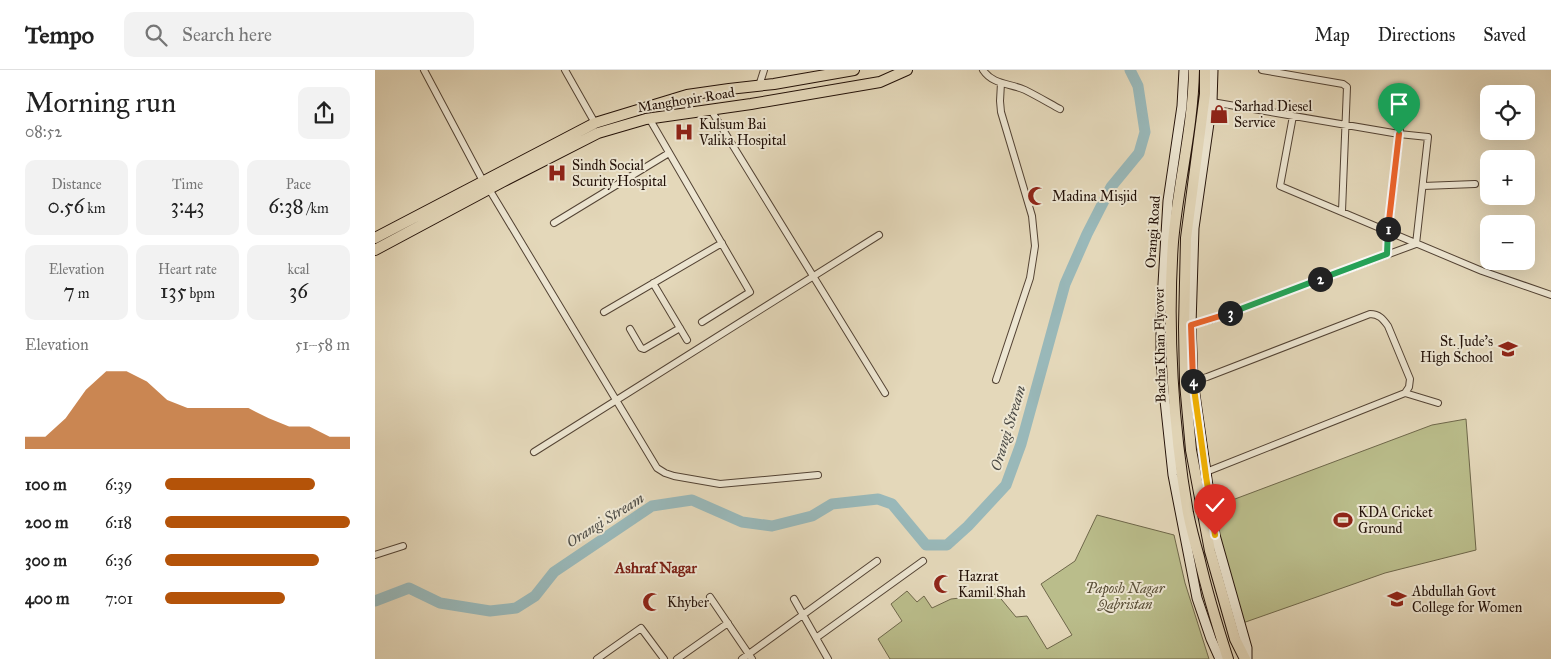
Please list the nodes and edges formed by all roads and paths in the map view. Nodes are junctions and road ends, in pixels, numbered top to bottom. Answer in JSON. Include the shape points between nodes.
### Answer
{"nodes":[{"id":1,"x":423,"y":70,"type":"edge"},
{"id":2,"x":565,"y":70,"type":"edge"},
{"id":3,"x":764,"y":70,"type":"edge"},
{"id":4,"x":854,"y":70,"type":"edge"},
{"id":5,"x":907,"y":70,"type":"edge"},
{"id":6,"x":983,"y":70,"type":"edge"},
{"id":7,"x":1184,"y":70,"type":"edge"},
{"id":8,"x":1194,"y":70,"type":"edge"},
{"id":9,"x":1205,"y":70,"type":"edge"},
{"id":10,"x":1213,"y":70,"type":"edge"},
{"id":11,"x":1262,"y":70,"type":"edge"},
{"id":12,"x":1001,"y":83,"type":"junction"},
{"id":13,"x":759,"y":86,"type":"junction"},
{"id":14,"x":742,"y":87,"type":"junction"},
{"id":15,"x":1212,"y":102,"type":"junction"},
{"id":16,"x":757,"y":103,"type":"junction"},
{"id":17,"x":1403,"y":104,"type":"dead end"},
{"id":18,"x":746,"y":105,"type":"junction"},
{"id":19,"x":1060,"y":109,"type":"dead end"},
{"id":20,"x":711,"y":110,"type":"junction"},
{"id":21,"x":1293,"y":116,"type":"junction"},
{"id":22,"x":649,"y":118,"type":"junction"},
{"id":23,"x":595,"y":123,"type":"junction"},
{"id":24,"x":1345,"y":124,"type":"junction"},
{"id":25,"x":1399,"y":134,"type":"junction"},
{"id":26,"x":669,"y":153,"type":"junction"},
{"id":27,"x":1475,"y":184,"type":"dead end"},
{"id":28,"x":486,"y":185,"type":"junction"},
{"id":29,"x":1423,"y":186,"type":"junction"},
{"id":30,"x":1342,"y":211,"type":"junction"},
{"id":31,"x":554,"y":223,"type":"dead end"},
{"id":32,"x":1388,"y":232,"type":"junction"},
{"id":33,"x":879,"y":234,"type":"dead end"},
{"id":34,"x":375,"y":238,"type":"edge"},
{"id":35,"x":722,"y":243,"type":"junction"},
{"id":36,"x":1416,"y":244,"type":"junction"},
{"id":37,"x":375,"y":250,"type":"edge"},
{"id":38,"x":1387,"y":254,"type":"junction"},
{"id":39,"x":813,"y":276,"type":"junction"},
{"id":40,"x":653,"y":284,"type":"junction"},
{"id":41,"x":1551,"y":296,"type":"edge"},
{"id":42,"x":604,"y":312,"type":"dead end"},
{"id":43,"x":702,"y":322,"type":"dead end"},
{"id":44,"x":1191,"y":325,"type":"junction"},
{"id":45,"x":680,"y":328,"type":"junction"},
{"id":46,"x":630,"y":329,"type":"dead end"},
{"id":47,"x":687,"y":340,"type":"dead end"},
{"id":48,"x":996,"y":380,"type":"dead end"},
{"id":49,"x":1193,"y":381,"type":"junction"},
{"id":50,"x":885,"y":393,"type":"dead end"},
{"id":51,"x":1405,"y":393,"type":"junction"},
{"id":52,"x":615,"y":399,"type":"junction"},
{"id":53,"x":1438,"y":403,"type":"dead end"},
{"id":54,"x":534,"y":452,"type":"dead end"},
{"id":55,"x":1206,"y":472,"type":"junction"},
{"id":56,"x":818,"y":475,"type":"dead end"},
{"id":57,"x":403,"y":546,"type":"dead end"},
{"id":58,"x":375,"y":555,"type":"edge"},
{"id":59,"x":923,"y":560,"type":"dead end"},
{"id":60,"x":877,"y":561,"type":"dead end"},
{"id":61,"x":710,"y":597,"type":"dead end"},
{"id":62,"x":794,"y":599,"type":"dead end"},
{"id":63,"x":804,"y":615,"type":"junction"},
{"id":64,"x":728,"y":623,"type":"junction"},
{"id":65,"x":816,"y":638,"type":"junction"},
{"id":66,"x":750,"y":657,"type":"edge"},
{"id":67,"x":659,"y":658,"type":"edge"},
{"id":68,"x":827,"y":658,"type":"edge"},
{"id":69,"x":597,"y":659,"type":"edge"},
{"id":70,"x":677,"y":659,"type":"edge"},
{"id":71,"x":742,"y":659,"type":"edge"},
{"id":72,"x":1220,"y":659,"type":"edge"},
{"id":73,"x":1228,"y":659,"type":"edge"},
{"id":74,"x":1246,"y":659,"type":"edge"}],
"edges":[{"from":1,"to":28,"type":"street"},
{"from":2,"to":23,"type":"street"},
{"from":3,"to":13,"type":"street"},
{"from":4,"to":13,"type":"main road","name":"Manghopir Road"},
{"from":5,"to":16,"type":"main road","name":"Manghopir Road","via":[[880,82]]},
{"from":6,"to":12,"type":"street","via":[[987,76]]},
{"from":7,"to":72,"type":"street","name":"Orangi Road","via":[[1168,201],[1161,363],[1173,475],[1197,598]]},
{"from":8,"to":73,"type":"main road","name":"Bacha Khan Flyover","via":[[1173,243],[1173,384],[1188,514]]},
{"from":9,"to":74,"type":"main road","name":"Bacha Khan Flyover","via":[[1205,94],[1186,238],[1184,358],[1194,466],[1210,551],[1235,639]]},
{"from":10,"to":15,"type":"street"},
{"from":11,"to":24,"type":"street","via":[[1346,85]]},
{"from":12,"to":19,"type":"street","via":[[1023,89]]},
{"from":12,"to":48,"type":"street","via":[[1001,112],[1032,216],[1035,246],[1030,278]]},
{"from":13,"to":14,"type":"main road","name":"Manghopir Road"},
{"from":13,"to":16,"type":"main road","via":[[753,95]]},
{"from":14,"to":18,"type":"main road","via":[[748,97]]},
{"from":14,"to":23,"type":"main road","name":"Manghopir Road","via":[[687,95]]},
{"from":15,"to":21,"type":"street"},
{"from":15,"to":44,"type":"street","via":[[1194,228]]},
{"from":16,"to":18,"type":"main road","name":"Manghopir Road"},
{"from":17,"to":25,"type":"street"},
{"from":18,"to":20,"type":"main road","name":"Manghopir Road"},
{"from":20,"to":22,"type":"main road","name":"Manghopir Road"},
{"from":20,"to":39,"type":"street"},
{"from":21,"to":24,"type":"street"},
{"from":21,"to":30,"type":"street","via":[[1280,186]]},
{"from":22,"to":26,"type":"street"},
{"from":22,"to":28,"type":"main road","name":"Manghopir Road","via":[[598,133]]},
{"from":23,"to":28,"type":"main road","name":"Manghopir Road"},
{"from":24,"to":25,"type":"street"},
{"from":24,"to":30,"type":"street"},
{"from":25,"to":29,"type":"street","via":[[1428,137]]},
{"from":25,"to":32,"type":"street"},
{"from":26,"to":31,"type":"street"},
{"from":26,"to":35,"type":"street"},
{"from":27,"to":29,"type":"street"},
{"from":28,"to":34,"type":"main road","name":"Manghopir Road"},
{"from":28,"to":37,"type":"main road","name":"Manghopir Road"},
{"from":28,"to":52,"type":"street"},
{"from":29,"to":36,"type":"street"},
{"from":30,"to":32,"type":"street"},
{"from":32,"to":36,"type":"street"},
{"from":32,"to":38,"type":"street"},
{"from":33,"to":39,"type":"street"},
{"from":35,"to":40,"type":"street"},
{"from":35,"to":43,"type":"street","via":[[750,292]]},
{"from":36,"to":38,"type":"street"},
{"from":36,"to":41,"type":"street"},
{"from":38,"to":44,"type":"street"},
{"from":39,"to":50,"type":"street"},
{"from":39,"to":52,"type":"street"},
{"from":40,"to":42,"type":"street"},
{"from":40,"to":45,"type":"street"},
{"from":44,"to":49,"type":"street"},
{"from":45,"to":46,"type":"street","via":[[644,349]]},
{"from":45,"to":47,"type":"street"},
{"from":49,"to":51,"type":"street","via":[[1375,314],[1388,326],[1409,379]]},
{"from":49,"to":55,"type":"street"},
{"from":51,"to":53,"type":"street"},
{"from":51,"to":55,"type":"street"},
{"from":52,"to":54,"type":"street"},
{"from":52,"to":56,"type":"street","via":[[651,460],[665,473],[719,484]]},
{"from":55,"to":74,"type":"street","via":[[1215,535],[1247,648]]},
{"from":57,"to":58,"type":"street"},
{"from":59,"to":65,"type":"street"},
{"from":60,"to":63,"type":"street"},
{"from":61,"to":64,"type":"street"},
{"from":62,"to":63,"type":"street"},
{"from":63,"to":65,"type":"street"},
{"from":63,"to":66,"type":"street"},
{"from":64,"to":66,"type":"street"},
{"from":64,"to":70,"type":"street"},
{"from":65,"to":68,"type":"street"},
{"from":66,"to":71,"type":"street"},
{"from":67,"to":69,"type":"street","via":[[641,628]]}]}
